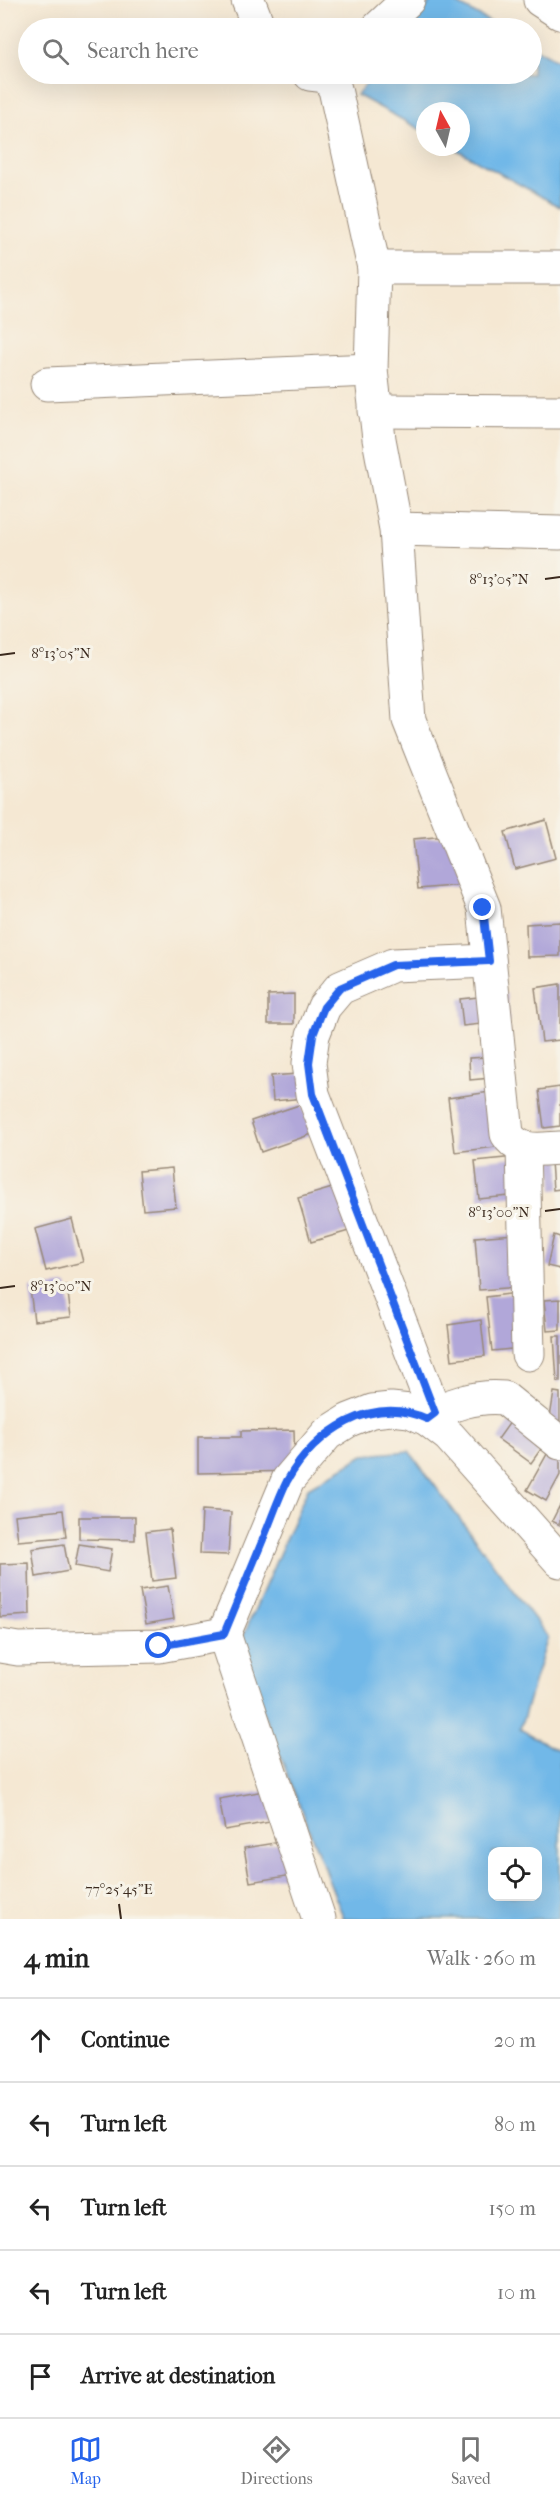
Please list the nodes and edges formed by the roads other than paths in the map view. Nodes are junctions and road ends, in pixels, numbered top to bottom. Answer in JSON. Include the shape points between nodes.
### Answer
{"nodes":[{"id":1,"x":248,"y":0,"type":"edge"},
{"id":2,"x":408,"y":0,"type":"edge"},
{"id":3,"x":540,"y":0,"type":"edge"},
{"id":4,"x":560,"y":13,"type":"edge"},
{"id":5,"x":255,"y":18,"type":"edge"},
{"id":6,"x":389,"y":18,"type":"edge"},
{"id":7,"x":333,"y":84,"type":"edge"},
{"id":8,"x":374,"y":268,"type":"junction"},
{"id":9,"x":560,"y":268,"type":"edge"},
{"id":10,"x":371,"y":370,"type":"junction"},
{"id":11,"x":47,"y":384,"type":"dead end"},
{"id":12,"x":375,"y":411,"type":"junction"},
{"id":13,"x":560,"y":412,"type":"edge"},
{"id":14,"x":396,"y":529,"type":"junction"},
{"id":15,"x":560,"y":533,"type":"edge"},
{"id":16,"x":489,"y":961,"type":"junction"},
{"id":17,"x":523,"y":1148,"type":"junction"},
{"id":18,"x":560,"y":1148,"type":"edge"},
{"id":19,"x":528,"y":1354,"type":"dead end"},
{"id":20,"x":431,"y":1416,"type":"junction"},
{"id":21,"x":560,"y":1443,"type":"edge"},
{"id":22,"x":560,"y":1561,"type":"edge"},
{"id":23,"x":224,"y":1634,"type":"junction"},
{"id":24,"x":0,"y":1646,"type":"edge"},
{"id":25,"x":319,"y":1919,"type":"edge"}],
"edges":[{"from":1,"to":5,"type":"street"},
{"from":2,"to":6,"type":"street"},
{"from":3,"to":4,"type":"street"},
{"from":7,"to":8,"type":"street"},
{"from":8,"to":9,"type":"street"},
{"from":8,"to":10,"type":"street"},
{"from":10,"to":11,"type":"street"},
{"from":10,"to":12,"type":"street"},
{"from":12,"to":13,"type":"street"},
{"from":12,"to":14,"type":"street"},
{"from":14,"to":15,"type":"street"},
{"from":14,"to":16,"type":"street","via":[[408,720],[483,908]]},
{"from":16,"to":17,"type":"street","via":[[507,1134]]},
{"from":16,"to":20,"type":"street","via":[[393,965],[340,988],[324,1007],[313,1035],[309,1063],[313,1094]]},
{"from":17,"to":18,"type":"street"},
{"from":17,"to":19,"type":"street"},
{"from":20,"to":21,"type":"street","via":[[484,1397],[504,1398]]},
{"from":20,"to":22,"type":"street"},
{"from":20,"to":23,"type":"street","via":[[410,1411],[372,1411],[327,1434],[308,1454],[288,1480]]},
{"from":23,"to":24,"type":"street","via":[[159,1646]]},
{"from":23,"to":25,"type":"street"}]}
